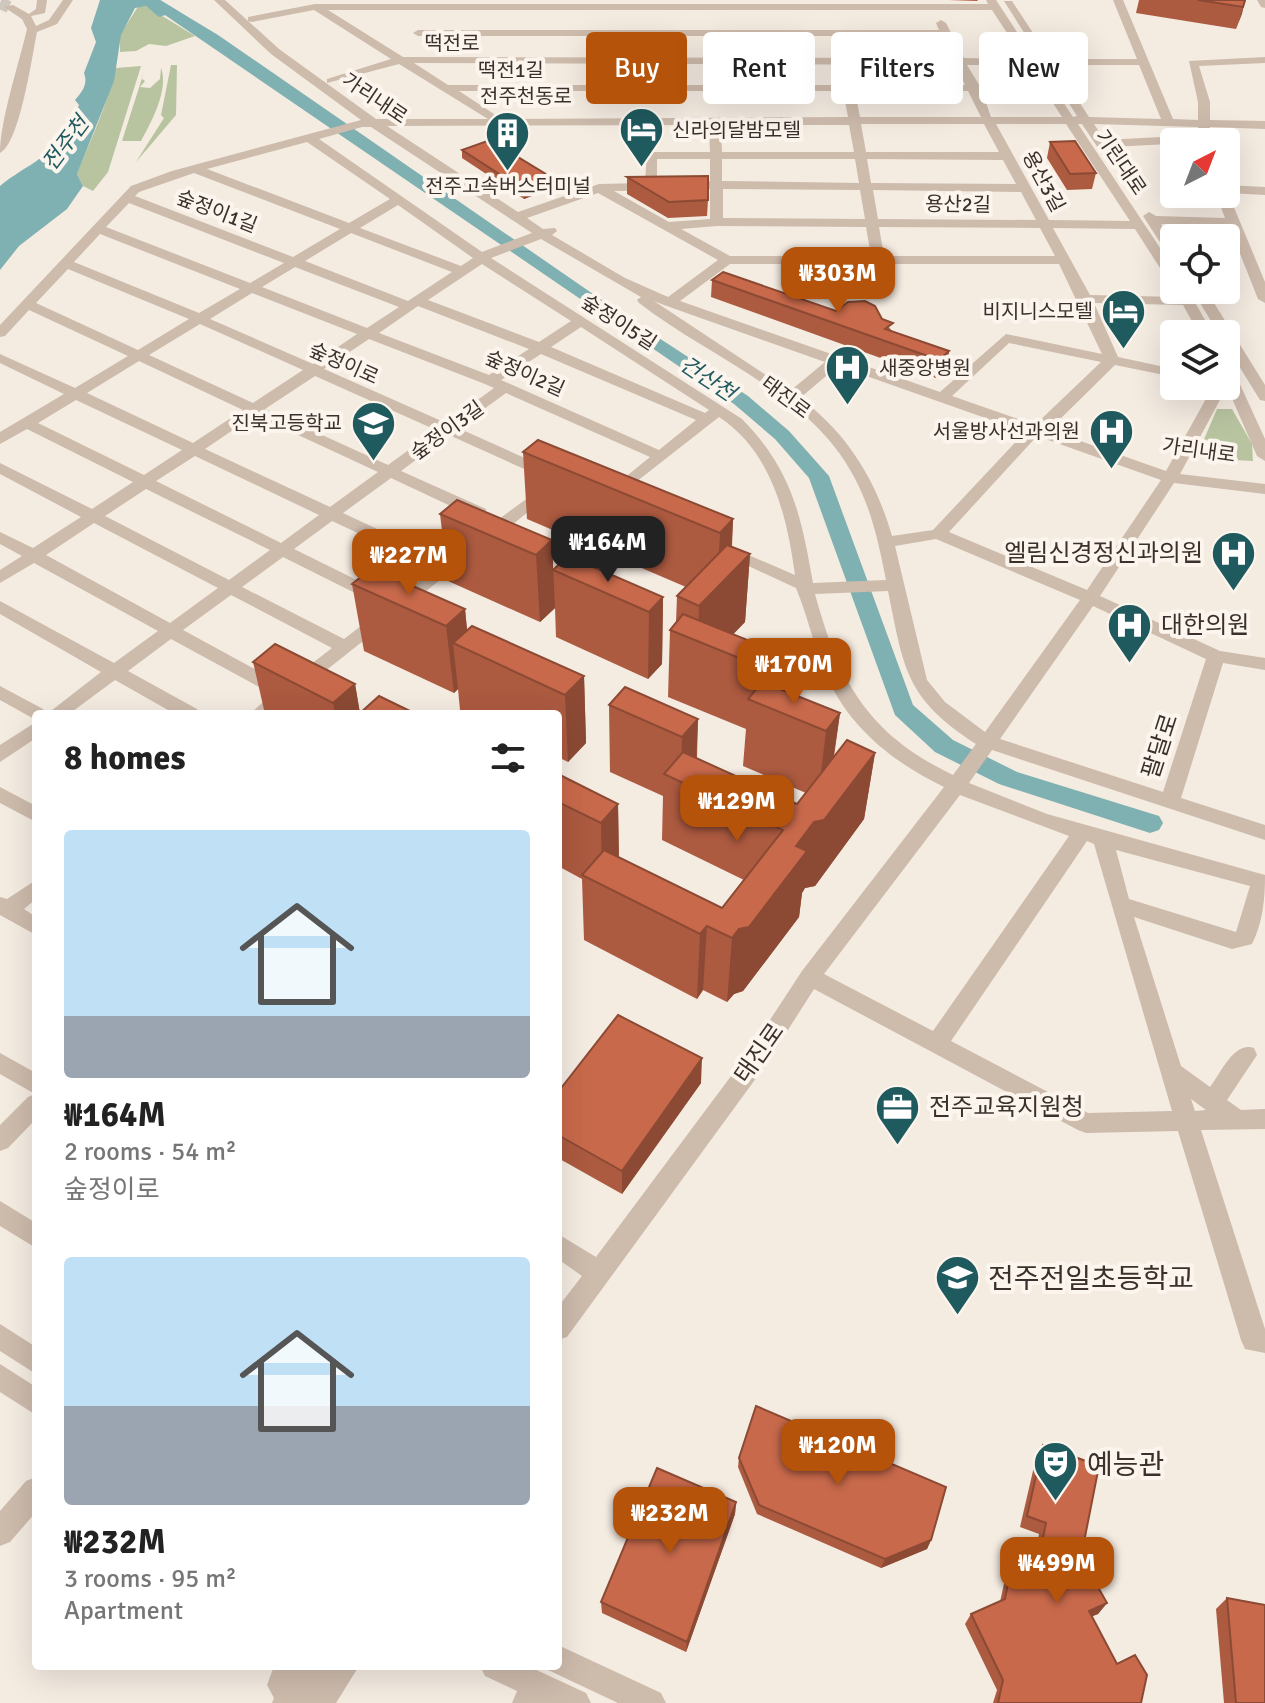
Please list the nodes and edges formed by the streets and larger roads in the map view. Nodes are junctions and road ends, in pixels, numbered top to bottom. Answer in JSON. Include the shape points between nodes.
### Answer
{"nodes":[{"id":1,"x":42,"y":0,"type":"edge"},
{"id":2,"x":68,"y":0,"type":"edge"},
{"id":3,"x":219,"y":0,"type":"edge"},
{"id":4,"x":233,"y":0,"type":"edge"},
{"id":5,"x":1118,"y":0,"type":"edge"},
{"id":6,"x":997,"y":2,"type":"edge"},
{"id":7,"x":314,"y":3,"type":"edge"},
{"id":8,"x":425,"y":3,"type":"edge"},
{"id":9,"x":709,"y":3,"type":"edge"},
{"id":10,"x":6,"y":4,"type":"edge"},
{"id":11,"x":581,"y":4,"type":"edge"},
{"id":12,"x":834,"y":4,"type":"edge"},
{"id":13,"x":931,"y":4,"type":"edge"},
{"id":14,"x":34,"y":14,"type":"junction"},
{"id":15,"x":252,"y":19,"type":"junction"},
{"id":16,"x":4,"y":20,"type":"dead end"},
{"id":17,"x":19,"y":26,"type":"junction"},
{"id":18,"x":39,"y":29,"type":"junction"},
{"id":19,"x":710,"y":32,"type":"edge"},
{"id":20,"x":840,"y":32,"type":"edge"},
{"id":21,"x":945,"y":32,"type":"edge"},
{"id":22,"x":1013,"y":32,"type":"edge"},
{"id":23,"x":1023,"y":32,"type":"edge"},
{"id":24,"x":418,"y":33,"type":"junction"},
{"id":25,"x":578,"y":33,"type":"junction"},
{"id":26,"x":703,"y":33,"type":"edge"},
{"id":27,"x":399,"y":60,"type":"junction"},
{"id":28,"x":1265,"y":60,"type":"edge"},
{"id":29,"x":576,"y":61,"type":"junction"},
{"id":30,"x":703,"y":61,"type":"edge"},
{"id":31,"x":1088,"y":62,"type":"edge"},
{"id":32,"x":1142,"y":62,"type":"junction"},
{"id":33,"x":963,"y":64,"type":"edge"},
{"id":34,"x":16,"y":75,"type":"junction"},
{"id":35,"x":331,"y":81,"type":"junction"},
{"id":36,"x":446,"y":88,"type":"junction"},
{"id":37,"x":576,"y":88,"type":"junction"},
{"id":38,"x":703,"y":88,"type":"edge"},
{"id":39,"x":963,"y":88,"type":"edge"},
{"id":40,"x":975,"y":88,"type":"junction"},
{"id":41,"x":715,"y":104,"type":"edge"},
{"id":42,"x":852,"y":104,"type":"edge"},
{"id":43,"x":1058,"y":104,"type":"edge"},
{"id":44,"x":1076,"y":104,"type":"edge"},
{"id":45,"x":490,"y":116,"type":"junction"},
{"id":46,"x":572,"y":119,"type":"junction"},
{"id":47,"x":715,"y":119,"type":"junction"},
{"id":48,"x":854,"y":119,"type":"junction"},
{"id":49,"x":988,"y":119,"type":"junction"},
{"id":50,"x":1068,"y":119,"type":"junction"},
{"id":51,"x":372,"y":120,"type":"junction"},
{"id":52,"x":1086,"y":120,"type":"junction"},
{"id":53,"x":429,"y":121,"type":"junction"},
{"id":54,"x":455,"y":121,"type":"junction"},
{"id":55,"x":1168,"y":121,"type":"junction"},
{"id":56,"x":609,"y":122,"type":"junction"},
{"id":57,"x":1265,"y":125,"type":"edge"},
{"id":58,"x":1186,"y":128,"type":"edge"},
{"id":59,"x":1203,"y":128,"type":"edge"},
{"id":60,"x":1240,"y":129,"type":"edge"},
{"id":61,"x":311,"y":136,"type":"junction"},
{"id":62,"x":410,"y":136,"type":"junction"},
{"id":63,"x":1160,"y":139,"type":"edge"},
{"id":64,"x":1102,"y":144,"type":"junction"},
{"id":65,"x":0,"y":149,"type":"edge"},
{"id":66,"x":715,"y":154,"type":"junction"},
{"id":67,"x":858,"y":154,"type":"junction"},
{"id":68,"x":1007,"y":156,"type":"junction"},
{"id":69,"x":195,"y":169,"type":"junction"},
{"id":70,"x":715,"y":185,"type":"junction"},
{"id":71,"x":651,"y":186,"type":"junction"},
{"id":72,"x":863,"y":186,"type":"junction"},
{"id":73,"x":599,"y":188,"type":"junction"},
{"id":74,"x":1025,"y":188,"type":"junction"},
{"id":75,"x":1240,"y":190,"type":"edge"},
{"id":76,"x":1265,"y":191,"type":"edge"},
{"id":77,"x":126,"y":197,"type":"junction"},
{"id":78,"x":399,"y":199,"type":"junction"},
{"id":79,"x":1228,"y":208,"type":"edge"},
{"id":80,"x":522,"y":215,"type":"junction"},
{"id":81,"x":717,"y":222,"type":"junction"},
{"id":82,"x":1233,"y":222,"type":"junction"},
{"id":83,"x":871,"y":223,"type":"junction"},
{"id":84,"x":1145,"y":223,"type":"junction"},
{"id":85,"x":1045,"y":225,"type":"junction"},
{"id":86,"x":666,"y":226,"type":"junction"},
{"id":87,"x":96,"y":228,"type":"junction"},
{"id":88,"x":349,"y":229,"type":"junction"},
{"id":89,"x":544,"y":234,"type":"junction"},
{"id":90,"x":1160,"y":239,"type":"edge"},
{"id":91,"x":1160,"y":252,"type":"edge"},
{"id":92,"x":486,"y":256,"type":"junction"},
{"id":93,"x":878,"y":258,"type":"junction"},
{"id":94,"x":727,"y":260,"type":"junction"},
{"id":95,"x":1062,"y":260,"type":"junction"},
{"id":96,"x":294,"y":262,"type":"junction"},
{"id":97,"x":64,"y":263,"type":"junction"},
{"id":98,"x":464,"y":272,"type":"junction"},
{"id":99,"x":1261,"y":278,"type":"edge"},
{"id":100,"x":356,"y":285,"type":"joint"},
{"id":101,"x":251,"y":288,"type":"junction"},
{"id":102,"x":644,"y":293,"type":"junction"},
{"id":103,"x":1160,"y":297,"type":"edge"},
{"id":104,"x":673,"y":299,"type":"junction"},
{"id":105,"x":1085,"y":299,"type":"junction"},
{"id":106,"x":1265,"y":299,"type":"edge"},
{"id":107,"x":26,"y":304,"type":"junction"},
{"id":108,"x":415,"y":304,"type":"junction"},
{"id":109,"x":1209,"y":304,"type":"edge"},
{"id":110,"x":198,"y":320,"type":"junction"},
{"id":111,"x":0,"y":321,"type":"edge"},
{"id":112,"x":581,"y":321,"type":"junction"},
{"id":113,"x":0,"y":333,"type":"edge"},
{"id":114,"x":370,"y":334,"type":"junction"},
{"id":115,"x":540,"y":348,"type":"junction"},
{"id":116,"x":138,"y":356,"type":"junction"},
{"id":117,"x":0,"y":358,"type":"edge"},
{"id":118,"x":838,"y":358,"type":"junction"},
{"id":119,"x":1112,"y":360,"type":"junction"},
{"id":120,"x":1160,"y":370,"type":"edge"},
{"id":121,"x":311,"y":371,"type":"junction"},
{"id":122,"x":1258,"y":372,"type":"edge"},
{"id":123,"x":497,"y":384,"type":"junction"},
{"id":124,"x":76,"y":393,"type":"junction"},
{"id":125,"x":945,"y":396,"type":"junction"},
{"id":126,"x":1265,"y":397,"type":"edge"},
{"id":127,"x":789,"y":399,"type":"junction"},
{"id":128,"x":1214,"y":400,"type":"edge"},
{"id":129,"x":1237,"y":400,"type":"edge"},
{"id":130,"x":257,"y":407,"type":"junction"},
{"id":131,"x":712,"y":414,"type":"junction"},
{"id":132,"x":26,"y":423,"type":"junction"},
{"id":133,"x":1039,"y":429,"type":"junction"},
{"id":134,"x":447,"y":430,"type":"junction"},
{"id":135,"x":0,"y":439,"type":"edge"},
{"id":136,"x":195,"y":448,"type":"junction"},
{"id":137,"x":661,"y":456,"type":"junction"},
{"id":138,"x":1265,"y":456,"type":"edge"},
{"id":139,"x":5,"y":471,"type":"edge"},
{"id":140,"x":391,"y":471,"type":"junction"},
{"id":141,"x":1173,"y":474,"type":"junction"},
{"id":142,"x":1265,"y":478,"type":"edge"},
{"id":143,"x":143,"y":481,"type":"junction"},
{"id":144,"x":1265,"y":489,"type":"edge"},
{"id":145,"x":608,"y":500,"type":"edge"},
{"id":146,"x":332,"y":514,"type":"junction"},
{"id":147,"x":92,"y":516,"type":"junction"},
{"id":148,"x":503,"y":524,"type":"junction"},
{"id":149,"x":938,"y":534,"type":"junction"},
{"id":150,"x":0,"y":537,"type":"edge"},
{"id":151,"x":885,"y":542,"type":"junction"},
{"id":152,"x":705,"y":543,"type":"edge"},
{"id":153,"x":282,"y":550,"type":"junction"},
{"id":154,"x":34,"y":556,"type":"junction"},
{"id":155,"x":446,"y":568,"type":"junction"},
{"id":156,"x":0,"y":578,"type":"edge"},
{"id":157,"x":891,"y":586,"type":"junction"},
{"id":158,"x":230,"y":588,"type":"junction"},
{"id":159,"x":810,"y":588,"type":"junction"},
{"id":160,"x":1090,"y":598,"type":"junction"},
{"id":161,"x":0,"y":607,"type":"edge"},
{"id":162,"x":396,"y":607,"type":"junction"},
{"id":163,"x":171,"y":631,"type":"junction"},
{"id":164,"x":345,"y":647,"type":"junction"},
{"id":165,"x":1216,"y":656,"type":"junction"},
{"id":166,"x":1265,"y":664,"type":"edge"},
{"id":167,"x":115,"y":671,"type":"junction"},
{"id":168,"x":0,"y":692,"type":"edge"},
{"id":169,"x":285,"y":694,"type":"junction"},
{"id":170,"x":61,"y":710,"type":"edge"},
{"id":171,"x":184,"y":710,"type":"edge"},
{"id":172,"x":264,"y":710,"type":"edge"},
{"id":173,"x":32,"y":712,"type":"edge"},
{"id":174,"x":32,"y":732,"type":"edge"},
{"id":175,"x":983,"y":745,"type":"junction"},
{"id":176,"x":0,"y":755,"type":"edge"},
{"id":177,"x":958,"y":782,"type":"junction"},
{"id":178,"x":0,"y":794,"type":"edge"},
{"id":179,"x":1170,"y":802,"type":"junction"},
{"id":180,"x":32,"y":813,"type":"edge"},
{"id":181,"x":1082,"y":833,"type":"junction"},
{"id":182,"x":1265,"y":833,"type":"edge"},
{"id":183,"x":1104,"y":842,"type":"junction"},
{"id":184,"x":1263,"y":883,"type":"edge"},
{"id":185,"x":32,"y":890,"type":"edge"},
{"id":186,"x":1120,"y":904,"type":"junction"},
{"id":187,"x":4,"y":908,"type":"edge"},
{"id":188,"x":32,"y":925,"type":"edge"},
{"id":189,"x":810,"y":977,"type":"junction"},
{"id":190,"x":936,"y":1044,"type":"junction"},
{"id":191,"x":1246,"y":1055,"type":"dead end"},
{"id":192,"x":0,"y":1062,"type":"edge"},
{"id":193,"x":1172,"y":1072,"type":"junction"},
{"id":194,"x":32,"y":1082,"type":"edge"},
{"id":195,"x":1213,"y":1102,"type":"junction"},
{"id":196,"x":32,"y":1108,"type":"edge"},
{"id":197,"x":1265,"y":1119,"type":"edge"},
{"id":198,"x":1237,"y":1120,"type":"junction"},
{"id":199,"x":1187,"y":1121,"type":"junction"},
{"id":200,"x":0,"y":1141,"type":"edge"},
{"id":201,"x":0,"y":1212,"type":"edge"},
{"id":202,"x":32,"y":1234,"type":"edge"},
{"id":203,"x":562,"y":1248,"type":"edge"},
{"id":204,"x":597,"y":1272,"type":"junction"},
{"id":205,"x":562,"y":1322,"type":"edge"},
{"id":206,"x":0,"y":1336,"type":"edge"},
{"id":207,"x":1265,"y":1341,"type":"edge"},
{"id":208,"x":32,"y":1359,"type":"edge"},
{"id":209,"x":0,"y":1377,"type":"edge"},
{"id":210,"x":32,"y":1399,"type":"edge"},
{"id":211,"x":32,"y":1496,"type":"edge"},
{"id":212,"x":0,"y":1532,"type":"edge"},
{"id":213,"x":562,"y":1662,"type":"edge"},
{"id":214,"x":311,"y":1670,"type":"edge"},
{"id":215,"x":336,"y":1670,"type":"edge"},
{"id":216,"x":500,"y":1670,"type":"edge"},
{"id":217,"x":297,"y":1691,"type":"edge"},
{"id":218,"x":533,"y":1694,"type":"edge"},
{"id":219,"x":576,"y":1703,"type":"edge"},
{"id":220,"x":651,"y":1703,"type":"edge"}],
"edges":[{"from":1,"to":14,"type":"street","via":[[41,11]]},
{"from":2,"to":18,"type":"street","via":[[53,22]]},
{"from":3,"to":51,"type":"street","name":"가리내로","via":[[276,52]]},
{"from":4,"to":15,"type":"street","name":"가리내로"},
{"from":5,"to":32,"type":"street"},
{"from":6,"to":13,"type":"street","name":"떡전로"},
{"from":6,"to":22,"type":"street","name":"기린대로"},
{"from":6,"to":23,"type":"street","name":"기린대로"},
{"from":7,"to":8,"type":"street","name":"떡전로"},
{"from":7,"to":15,"type":"street"},
{"from":7,"to":27,"type":"street","name":"떡전1길"},
{"from":8,"to":11,"type":"street","name":"떡전로"},
{"from":8,"to":24,"type":"street"},
{"from":9,"to":11,"type":"street","name":"떡전로"},
{"from":9,"to":12,"type":"street","name":"떡전로"},
{"from":9,"to":19,"type":"street"},
{"from":10,"to":14,"type":"street"},
{"from":10,"to":17,"type":"street"},
{"from":10,"to":34,"type":"street","via":[[26,17],[32,29]]},
{"from":11,"to":25,"type":"street"},
{"from":12,"to":13,"type":"street","name":"떡전로"},
{"from":12,"to":20,"type":"street"},
{"from":13,"to":21,"type":"street","name":"용산3길"},
{"from":14,"to":18,"type":"street"},
{"from":15,"to":35,"type":"street","name":"가리내로"},
{"from":16,"to":17,"type":"street"},
{"from":17,"to":34,"type":"street"},
{"from":18,"to":34,"type":"street"},
{"from":24,"to":25,"type":"street","name":"떡전로"},
{"from":24,"to":27,"type":"street","via":[[410,57]]},
{"from":25,"to":26,"type":"street","name":"떡전로"},
{"from":25,"to":29,"type":"street"},
{"from":27,"to":29,"type":"street","name":"떡전로"},
{"from":27,"to":35,"type":"street","name":"떡전로"},
{"from":27,"to":36,"type":"street","name":"떡전1길"},
{"from":28,"to":59,"type":"street","via":[[1193,63],[1204,102]]},
{"from":29,"to":30,"type":"street","name":"떡전로"},
{"from":29,"to":37,"type":"street"},
{"from":31,"to":32,"type":"street"},
{"from":32,"to":55,"type":"street"},
{"from":33,"to":40,"type":"street","name":"용산3길"},
{"from":34,"to":65,"type":"street","via":[[13,116]]},
{"from":35,"to":51,"type":"street","name":"가리내로"},
{"from":36,"to":37,"type":"street","name":"떡전1길"},
{"from":36,"to":45,"type":"street","name":"떡전1길"},
{"from":37,"to":38,"type":"street"},
{"from":37,"to":46,"type":"street"},
{"from":39,"to":40,"type":"street"},
{"from":40,"to":49,"type":"street","name":"용산3길"},
{"from":41,"to":47,"type":"street"},
{"from":42,"to":48,"type":"street"},
{"from":43,"to":50,"type":"street","name":"기린대로"},
{"from":44,"to":52,"type":"street","name":"기린대로"},
{"from":45,"to":46,"type":"street","name":"전주천동로"},
{"from":45,"to":51,"type":"street","name":"전주천동로"},
{"from":46,"to":47,"type":"street","name":"전주천동로"},
{"from":46,"to":54,"type":"street","name":"전주천동로"},
{"from":46,"to":56,"type":"street","name":"전주천동로"},
{"from":47,"to":48,"type":"street","name":"전주천동로"},
{"from":47,"to":56,"type":"street","name":"전주천동로"},
{"from":47,"to":66,"type":"street"},
{"from":48,"to":49,"type":"street","name":"전주천동로"},
{"from":48,"to":67,"type":"street"},
{"from":49,"to":50,"type":"street","name":"전주천동로"},
{"from":49,"to":68,"type":"street","name":"용산3길"},
{"from":50,"to":52,"type":"street","name":"전주천동로"},
{"from":50,"to":84,"type":"street","name":"기린대로"},
{"from":51,"to":53,"type":"street","name":"전주천동로"},
{"from":51,"to":61,"type":"street"},
{"from":51,"to":62,"type":"street","name":"가리내로"},
{"from":51,"to":80,"type":"street","name":"가리내로"},
{"from":52,"to":55,"type":"street","name":"기린대로"},
{"from":52,"to":64,"type":"street","name":"기린대로"},
{"from":53,"to":54,"type":"street","name":"전주천동로"},
{"from":53,"to":62,"type":"street"},
{"from":54,"to":56,"type":"street"},
{"from":55,"to":58,"type":"street","name":"기린대로"},
{"from":57,"to":60,"type":"street","name":"기린대로"},
{"from":61,"to":69,"type":"street"},
{"from":61,"to":78,"type":"street","name":"숲정이5길"},
{"from":61,"to":111,"type":"street","via":[[154,173],[126,185]]},
{"from":62,"to":80,"type":"street","name":"가리내로"},
{"from":63,"to":64,"type":"street"},
{"from":64,"to":84,"type":"street","name":"기린대로"},
{"from":66,"to":67,"type":"street"},
{"from":66,"to":70,"type":"street"},
{"from":66,"to":71,"type":"street","via":[[651,155]]},
{"from":67,"to":68,"type":"street"},
{"from":67,"to":72,"type":"street"},
{"from":68,"to":74,"type":"street","name":"용산3길"},
{"from":69,"to":77,"type":"street","via":[[148,183]]},
{"from":69,"to":88,"type":"street","name":"숲정이1길"},
{"from":70,"to":71,"type":"street","name":"용산2길"},
{"from":70,"to":72,"type":"street","name":"용산2길"},
{"from":70,"to":81,"type":"street"},
{"from":71,"to":73,"type":"street","name":"용산2길"},
{"from":72,"to":74,"type":"street","name":"용산2길"},
{"from":72,"to":83,"type":"street"},
{"from":73,"to":80,"type":"street"},
{"from":73,"to":86,"type":"street"},
{"from":74,"to":85,"type":"street","name":"용산3길"},
{"from":75,"to":76,"type":"street"},
{"from":77,"to":87,"type":"street"},
{"from":77,"to":96,"type":"street","name":"숲정이1길"},
{"from":78,"to":88,"type":"street"},
{"from":78,"to":92,"type":"street","name":"숲정이5길"},
{"from":79,"to":82,"type":"street"},
{"from":80,"to":89,"type":"street","name":"가리내로"},
{"from":81,"to":83,"type":"street","name":"용산2길"},
{"from":81,"to":86,"type":"street","name":"용산2길"},
{"from":82,"to":84,"type":"street"},
{"from":82,"to":99,"type":"street"},
{"from":83,"to":85,"type":"street","name":"용산2길"},
{"from":83,"to":93,"type":"street"},
{"from":84,"to":85,"type":"street","name":"기린대로"},
{"from":84,"to":90,"type":"street","name":"기린대로"},
{"from":84,"to":91,"type":"street","name":"기린대로"},
{"from":85,"to":95,"type":"street","name":"용산3길"},
{"from":86,"to":94,"type":"street"},
{"from":87,"to":97,"type":"street"},
{"from":87,"to":101,"type":"street"},
{"from":88,"to":96,"type":"street"},
{"from":88,"to":98,"type":"street"},
{"from":89,"to":92,"type":"street"},
{"from":89,"to":102,"type":"street","name":"가리내로"},
{"from":89,"to":104,"type":"street","name":"가리내로"},
{"from":92,"to":98,"type":"street"},
{"from":92,"to":112,"type":"street","name":"숲정이5길"},
{"from":93,"to":94,"type":"street"},
{"from":93,"to":95,"type":"street"},
{"from":94,"to":104,"type":"street"},
{"from":95,"to":105,"type":"street","name":"용산3길"},
{"from":96,"to":100,"type":"street","name":"숲정이1길"},
{"from":96,"to":101,"type":"street"},
{"from":97,"to":107,"type":"street"},
{"from":97,"to":110,"type":"street","name":"숲정이로"},
{"from":98,"to":108,"type":"street"},
{"from":99,"to":106,"type":"street"},
{"from":100,"to":108,"type":"street","name":"숲정이2길"},
{"from":101,"to":110,"type":"street"},
{"from":101,"to":114,"type":"street","name":"숲정이2길"},
{"from":102,"to":104,"type":"street","name":"가리내로"},
{"from":102,"to":127,"type":"street","name":"태진로","via":[[645,301]]},
{"from":103,"to":105,"type":"street"},
{"from":104,"to":118,"type":"street","name":"가리내로"},
{"from":105,"to":119,"type":"street","name":"용산3길"},
{"from":107,"to":113,"type":"street"},
{"from":107,"to":116,"type":"street"},
{"from":108,"to":114,"type":"street"},
{"from":108,"to":115,"type":"street","name":"숲정이2길"},
{"from":109,"to":122,"type":"street"},
{"from":110,"to":116,"type":"street"},
{"from":110,"to":121,"type":"street","name":"숲정이로"},
{"from":112,"to":115,"type":"street","name":"숲정이3길"},
{"from":112,"to":131,"type":"street","name":"숲정이5길"},
{"from":114,"to":121,"type":"street"},
{"from":114,"to":123,"type":"street","name":"숲정이2길"},
{"from":115,"to":123,"type":"street","name":"숲정이3길"},
{"from":115,"to":131,"type":"street","name":"숲정이2길"},
{"from":116,"to":124,"type":"street"},
{"from":116,"to":130,"type":"street"},
{"from":117,"to":124,"type":"street"},
{"from":118,"to":125,"type":"street","name":"가리내로"},
{"from":118,"to":127,"type":"street"},
{"from":119,"to":120,"type":"street"},
{"from":119,"to":125,"type":"street","via":[[1006,338]]},
{"from":119,"to":133,"type":"street"},
{"from":121,"to":130,"type":"street"},
{"from":121,"to":134,"type":"street","name":"숲정이로"},
{"from":122,"to":126,"type":"street"},
{"from":123,"to":134,"type":"street","name":"숲정이3길"},
{"from":123,"to":137,"type":"street","name":"숲정이2길"},
{"from":124,"to":132,"type":"street"},
{"from":124,"to":136,"type":"street"},
{"from":125,"to":133,"type":"street","name":"가리내로"},
{"from":127,"to":151,"type":"street","name":"태진로","via":[[823,425],[850,456]]},
{"from":128,"to":141,"type":"street"},
{"from":129,"to":138,"type":"street"},
{"from":130,"to":136,"type":"street"},
{"from":130,"to":140,"type":"street","name":"숲정이3길"},
{"from":131,"to":137,"type":"street"},
{"from":131,"to":159,"type":"street","name":"숲정이5길","via":[[759,443],[780,477]]},
{"from":132,"to":135,"type":"street"},
{"from":132,"to":143,"type":"street"},
{"from":133,"to":141,"type":"street","name":"가리내로"},
{"from":133,"to":149,"type":"street"},
{"from":134,"to":140,"type":"street","name":"숲정이3길"},
{"from":134,"to":148,"type":"street","name":"숲정이로","via":[[560,479]]},
{"from":136,"to":143,"type":"street"},
{"from":136,"to":146,"type":"street"},
{"from":137,"to":145,"type":"street"},
{"from":139,"to":147,"type":"street"},
{"from":140,"to":146,"type":"street","name":"숲정이3길"},
{"from":140,"to":148,"type":"street","name":"숲정이3길"},
{"from":141,"to":142,"type":"street","name":"가리내로"},
{"from":141,"to":144,"type":"street","name":"가리내로"},
{"from":141,"to":160,"type":"street"},
{"from":143,"to":147,"type":"street"},
{"from":143,"to":153,"type":"street"},
{"from":146,"to":153,"type":"street","name":"숲정이3길"},
{"from":146,"to":155,"type":"street"},
{"from":147,"to":154,"type":"street"},
{"from":147,"to":158,"type":"street"},
{"from":148,"to":155,"type":"street"},
{"from":149,"to":151,"type":"street"},
{"from":149,"to":160,"type":"street"},
{"from":150,"to":154,"type":"street"},
{"from":151,"to":157,"type":"street","name":"태진로"},
{"from":152,"to":159,"type":"street"},
{"from":153,"to":158,"type":"street","name":"숲정이3길"},
{"from":153,"to":162,"type":"street"},
{"from":154,"to":156,"type":"street"},
{"from":154,"to":163,"type":"street"},
{"from":155,"to":162,"type":"street"},
{"from":157,"to":159,"type":"street"},
{"from":157,"to":175,"type":"street","name":"태진로","via":[[918,681]]},
{"from":158,"to":163,"type":"street","name":"숲정이3길"},
{"from":158,"to":164,"type":"street"},
{"from":159,"to":177,"type":"street","name":"숲정이5길","via":[[850,703],[879,737]]},
{"from":160,"to":165,"type":"street"},
{"from":160,"to":175,"type":"street"},
{"from":161,"to":167,"type":"street"},
{"from":162,"to":164,"type":"street"},
{"from":163,"to":167,"type":"street","name":"숲정이3길"},
{"from":163,"to":169,"type":"street"},
{"from":164,"to":169,"type":"street"},
{"from":165,"to":166,"type":"street"},
{"from":165,"to":179,"type":"street","name":"팔달로"},
{"from":167,"to":170,"type":"street","name":"숲정이3길"},
{"from":167,"to":171,"type":"street"},
{"from":168,"to":173,"type":"street"},
{"from":169,"to":172,"type":"street"},
{"from":174,"to":176,"type":"street"},
{"from":175,"to":177,"type":"street","name":"태진로"},
{"from":175,"to":179,"type":"street","name":"태진로"},
{"from":177,"to":181,"type":"street","name":"숲정이5길"},
{"from":177,"to":189,"type":"street","name":"태진로"},
{"from":178,"to":180,"type":"street"},
{"from":179,"to":182,"type":"street","name":"팔달로"},
{"from":181,"to":183,"type":"street","name":"숲정이5길"},
{"from":181,"to":190,"type":"street"},
{"from":183,"to":184,"type":"street","name":"숲정이5길"},
{"from":183,"to":186,"type":"street"},
{"from":184,"to":186,"type":"street","via":[[1245,938],[1232,941]]},
{"from":185,"to":187,"type":"street"},
{"from":186,"to":193,"type":"street"},
{"from":187,"to":188,"type":"street"},
{"from":189,"to":190,"type":"street"},
{"from":189,"to":204,"type":"street","name":"태진로","via":[[757,1059]]},
{"from":190,"to":199,"type":"street","via":[[1086,1123]]},
{"from":191,"to":195,"type":"street"},
{"from":192,"to":194,"type":"street"},
{"from":193,"to":195,"type":"street"},
{"from":193,"to":199,"type":"street"},
{"from":195,"to":198,"type":"street"},
{"from":196,"to":200,"type":"street"},
{"from":197,"to":198,"type":"street"},
{"from":198,"to":199,"type":"street"},
{"from":199,"to":207,"type":"street","via":[[1254,1340]]},
{"from":201,"to":202,"type":"street"},
{"from":203,"to":204,"type":"street"},
{"from":204,"to":205,"type":"street","name":"태진로"},
{"from":206,"to":208,"type":"street"},
{"from":209,"to":210,"type":"street"},
{"from":211,"to":212,"type":"street"},
{"from":213,"to":220,"type":"street"},
{"from":214,"to":217,"type":"street"},
{"from":215,"to":217,"type":"street"},
{"from":216,"to":218,"type":"street"},
{"from":218,"to":219,"type":"street"}]}
